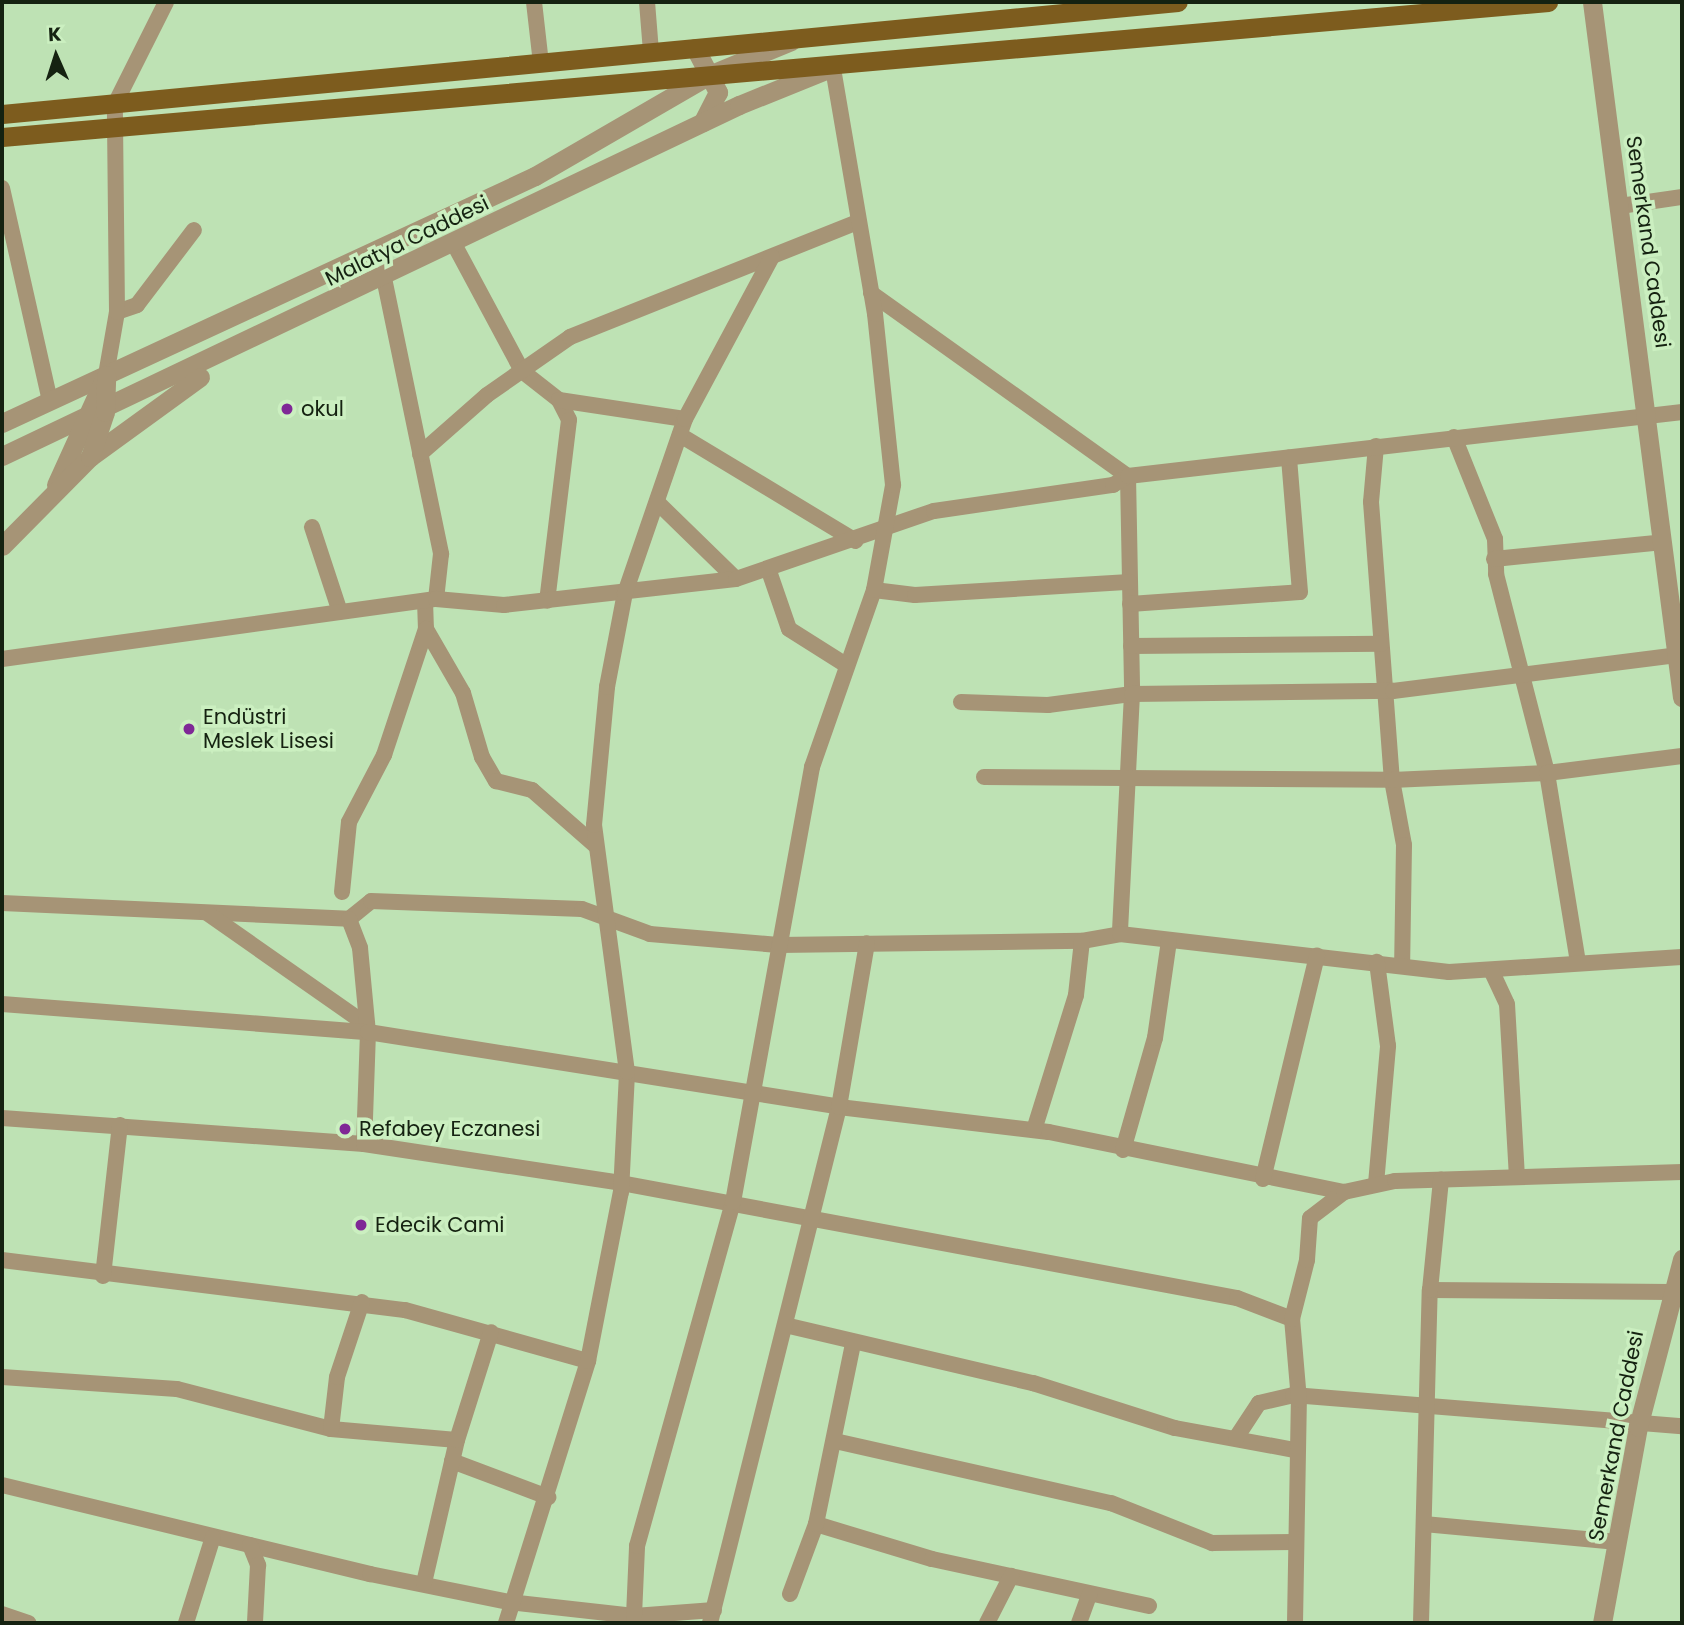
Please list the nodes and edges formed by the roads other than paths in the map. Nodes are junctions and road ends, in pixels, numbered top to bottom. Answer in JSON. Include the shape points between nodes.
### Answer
{"nodes":[{"id":1,"x":166,"y":2,"type":"edge"},
{"id":2,"x":534,"y":2,"type":"edge"},
{"id":3,"x":648,"y":2,"type":"edge"},
{"id":4,"x":1178,"y":2,"type":"edge"},
{"id":5,"x":1548,"y":2,"type":"edge"},
{"id":6,"x":1592,"y":2,"type":"edge"},
{"id":7,"x":1107,"y":5,"type":"edge"},
{"id":8,"x":795,"y":39,"type":"junction"},
{"id":9,"x":695,"y":48,"type":"junction"},
{"id":10,"x":651,"y":52,"type":"junction"},
{"id":11,"x":541,"y":63,"type":"junction"},
{"id":12,"x":832,"y":67,"type":"junction"},
{"id":13,"x":709,"y":75,"type":"junction"},
{"id":14,"x":115,"y":104,"type":"junction"},
{"id":15,"x":2,"y":114,"type":"edge"},
{"id":16,"x":703,"y":122,"type":"junction"},
{"id":17,"x":115,"y":127,"type":"junction"},
{"id":18,"x":2,"y":137,"type":"edge"},
{"id":19,"x":2,"y":188,"type":"edge"},
{"id":20,"x":1682,"y":197,"type":"edge"},
{"id":21,"x":1620,"y":206,"type":"junction"},
{"id":22,"x":858,"y":222,"type":"junction"},
{"id":23,"x":194,"y":230,"type":"dead end"},
{"id":24,"x":454,"y":244,"type":"junction"},
{"id":25,"x":772,"y":257,"type":"junction"},
{"id":26,"x":384,"y":278,"type":"junction"},
{"id":27,"x":871,"y":293,"type":"junction"},
{"id":28,"x":117,"y":312,"type":"junction"},
{"id":29,"x":254,"y":340,"type":"junction"},
{"id":30,"x":522,"y":371,"type":"junction"},
{"id":31,"x":106,"y":375,"type":"junction"},
{"id":32,"x":559,"y":400,"type":"junction"},
{"id":33,"x":50,"y":401,"type":"junction"},
{"id":34,"x":105,"y":412,"type":"junction"},
{"id":35,"x":1682,"y":412,"type":"edge"},
{"id":36,"x":1648,"y":414,"type":"junction"},
{"id":37,"x":685,"y":419,"type":"junction"},
{"id":38,"x":2,"y":423,"type":"edge"},
{"id":39,"x":80,"y":423,"type":"junction"},
{"id":40,"x":680,"y":435,"type":"junction"},
{"id":41,"x":1454,"y":437,"type":"junction"},
{"id":42,"x":1376,"y":446,"type":"junction"},
{"id":43,"x":420,"y":454,"type":"junction"},
{"id":44,"x":2,"y":456,"type":"edge"},
{"id":45,"x":90,"y":457,"type":"junction"},
{"id":46,"x":1289,"y":457,"type":"junction"},
{"id":47,"x":1128,"y":476,"type":"junction"},
{"id":48,"x":54,"y":490,"type":"junction"},
{"id":49,"x":657,"y":502,"type":"junction"},
{"id":50,"x":312,"y":527,"type":"dead end"},
{"id":51,"x":886,"y":531,"type":"junction"},
{"id":52,"x":856,"y":541,"type":"junction"},
{"id":53,"x":1663,"y":542,"type":"junction"},
{"id":54,"x":2,"y":546,"type":"edge"},
{"id":55,"x":1494,"y":559,"type":"junction"},
{"id":56,"x":769,"y":571,"type":"junction"},
{"id":57,"x":736,"y":579,"type":"junction"},
{"id":58,"x":1130,"y":582,"type":"junction"},
{"id":59,"x":874,"y":590,"type":"junction"},
{"id":60,"x":625,"y":593,"type":"junction"},
{"id":61,"x":430,"y":600,"type":"junction"},
{"id":62,"x":547,"y":601,"type":"junction"},
{"id":63,"x":1130,"y":604,"type":"junction"},
{"id":64,"x":340,"y":612,"type":"junction"},
{"id":65,"x":426,"y":629,"type":"junction"},
{"id":66,"x":1381,"y":644,"type":"junction"},
{"id":67,"x":1131,"y":646,"type":"junction"},
{"id":68,"x":1678,"y":646,"type":"edge"},
{"id":69,"x":2,"y":659,"type":"edge"},
{"id":70,"x":846,"y":665,"type":"junction"},
{"id":71,"x":1522,"y":674,"type":"junction"},
{"id":72,"x":1386,"y":691,"type":"junction"},
{"id":73,"x":1132,"y":694,"type":"junction"},
{"id":74,"x":1682,"y":697,"type":"edge"},
{"id":75,"x":961,"y":702,"type":"dead end"},
{"id":76,"x":1682,"y":756,"type":"edge"},
{"id":77,"x":1547,"y":773,"type":"junction"},
{"id":78,"x":1128,"y":776,"type":"junction"},
{"id":79,"x":985,"y":777,"type":"dead end"},
{"id":80,"x":1392,"y":780,"type":"junction"},
{"id":81,"x":596,"y":846,"type":"junction"},
{"id":82,"x":342,"y":892,"type":"dead end"},
{"id":83,"x":2,"y":903,"type":"edge"},
{"id":84,"x":207,"y":912,"type":"junction"},
{"id":85,"x":349,"y":919,"type":"junction"},
{"id":86,"x":605,"y":923,"type":"junction"},
{"id":87,"x":1120,"y":934,"type":"junction"},
{"id":88,"x":1082,"y":941,"type":"junction"},
{"id":89,"x":1169,"y":941,"type":"junction"},
{"id":90,"x":867,"y":943,"type":"junction"},
{"id":91,"x":779,"y":946,"type":"junction"},
{"id":92,"x":1317,"y":955,"type":"junction"},
{"id":93,"x":1682,"y":957,"type":"edge"},
{"id":94,"x":1377,"y":962,"type":"junction"},
{"id":95,"x":1578,"y":962,"type":"junction"},
{"id":96,"x":1402,"y":966,"type":"junction"},
{"id":97,"x":1492,"y":972,"type":"junction"},
{"id":98,"x":2,"y":1004,"type":"edge"},
{"id":99,"x":367,"y":1028,"type":"junction"},
{"id":100,"x":627,"y":1072,"type":"junction"},
{"id":101,"x":748,"y":1089,"type":"junction"},
{"id":102,"x":839,"y":1107,"type":"junction"},
{"id":103,"x":2,"y":1118,"type":"edge"},
{"id":104,"x":120,"y":1125,"type":"junction"},
{"id":105,"x":1034,"y":1130,"type":"junction"},
{"id":106,"x":364,"y":1144,"type":"junction"},
{"id":107,"x":1123,"y":1150,"type":"junction"},
{"id":108,"x":1682,"y":1172,"type":"edge"},
{"id":109,"x":1517,"y":1175,"type":"junction"},
{"id":110,"x":1263,"y":1179,"type":"junction"},
{"id":111,"x":1441,"y":1180,"type":"junction"},
{"id":112,"x":621,"y":1182,"type":"junction"},
{"id":113,"x":1376,"y":1184,"type":"junction"},
{"id":114,"x":1344,"y":1192,"type":"junction"},
{"id":115,"x":733,"y":1202,"type":"junction"},
{"id":116,"x":812,"y":1216,"type":"junction"},
{"id":117,"x":1682,"y":1259,"type":"edge"},
{"id":118,"x":2,"y":1260,"type":"edge"},
{"id":119,"x":103,"y":1276,"type":"junction"},
{"id":120,"x":1430,"y":1290,"type":"junction"},
{"id":121,"x":1673,"y":1299,"type":"edge"},
{"id":122,"x":362,"y":1303,"type":"junction"},
{"id":123,"x":1292,"y":1319,"type":"junction"},
{"id":124,"x":785,"y":1325,"type":"junction"},
{"id":125,"x":492,"y":1332,"type":"junction"},
{"id":126,"x":853,"y":1343,"type":"junction"},
{"id":127,"x":588,"y":1361,"type":"junction"},
{"id":128,"x":2,"y":1377,"type":"edge"},
{"id":129,"x":1298,"y":1396,"type":"junction"},
{"id":130,"x":1427,"y":1401,"type":"junction"},
{"id":131,"x":1682,"y":1426,"type":"edge"},
{"id":132,"x":1638,"y":1427,"type":"junction"},
{"id":133,"x":331,"y":1429,"type":"junction"},
{"id":134,"x":1236,"y":1438,"type":"junction"},
{"id":135,"x":457,"y":1440,"type":"junction"},
{"id":136,"x":835,"y":1441,"type":"junction"},
{"id":137,"x":1295,"y":1450,"type":"junction"},
{"id":138,"x":452,"y":1461,"type":"junction"},
{"id":139,"x":2,"y":1485,"type":"edge"},
{"id":140,"x":548,"y":1497,"type":"junction"},
{"id":141,"x":816,"y":1524,"type":"junction"},
{"id":142,"x":1424,"y":1524,"type":"junction"},
{"id":143,"x":213,"y":1537,"type":"junction"},
{"id":144,"x":1294,"y":1542,"type":"junction"},
{"id":145,"x":1617,"y":1542,"type":"junction"},
{"id":146,"x":250,"y":1545,"type":"junction"},
{"id":147,"x":1011,"y":1576,"type":"junction"},
{"id":148,"x":424,"y":1583,"type":"junction"},
{"id":149,"x":790,"y":1594,"type":"dead end"},
{"id":150,"x":1089,"y":1595,"type":"junction"},
{"id":151,"x":509,"y":1602,"type":"junction"},
{"id":152,"x":1149,"y":1606,"type":"dead end"},
{"id":153,"x":2,"y":1614,"type":"edge"},
{"id":154,"x":712,"y":1617,"type":"edge"},
{"id":155,"x":635,"y":1620,"type":"edge"},
{"id":156,"x":28,"y":1623,"type":"edge"},
{"id":157,"x":186,"y":1623,"type":"edge"},
{"id":158,"x":255,"y":1623,"type":"edge"},
{"id":159,"x":506,"y":1623,"type":"edge"},
{"id":160,"x":987,"y":1623,"type":"edge"},
{"id":161,"x":1079,"y":1623,"type":"edge"},
{"id":162,"x":1294,"y":1623,"type":"edge"},
{"id":163,"x":1421,"y":1623,"type":"edge"},
{"id":164,"x":1602,"y":1623,"type":"edge"}],
"edges":[{"from":1,"to":14,"type":"street"},
{"from":2,"to":11,"type":"street"},
{"from":3,"to":10,"type":"street"},
{"from":4,"to":7,"type":"main road"},
{"from":5,"to":12,"type":"main road"},
{"from":6,"to":21,"type":"street","name":"Semerkand Caddesi"},
{"from":7,"to":8,"type":"main road"},
{"from":8,"to":9,"type":"main road"},
{"from":8,"to":13,"type":"street"},
{"from":9,"to":10,"type":"main road"},
{"from":9,"to":13,"type":"street"},
{"from":10,"to":11,"type":"main road"},
{"from":11,"to":14,"type":"main road"},
{"from":12,"to":13,"type":"main road"},
{"from":12,"to":16,"type":"street","name":"Malatya Caddesi"},
{"from":12,"to":22,"type":"street"},
{"from":13,"to":16,"type":"street","via":[[718,92]]},
{"from":13,"to":17,"type":"main road"},
{"from":13,"to":31,"type":"street","via":[[535,176]]},
{"from":14,"to":15,"type":"main road"},
{"from":14,"to":17,"type":"street"},
{"from":16,"to":24,"type":"street","name":"Malatya Caddesi"},
{"from":17,"to":18,"type":"main road"},
{"from":17,"to":28,"type":"street"},
{"from":19,"to":33,"type":"street"},
{"from":20,"to":21,"type":"street"},
{"from":21,"to":36,"type":"street","name":"Semerkand Caddesi"},
{"from":22,"to":25,"type":"street"},
{"from":22,"to":27,"type":"street"},
{"from":23,"to":28,"type":"street","via":[[137,305]]},
{"from":24,"to":26,"type":"street","name":"Malatya Caddesi"},
{"from":24,"to":30,"type":"street"},
{"from":25,"to":30,"type":"street","via":[[570,337]]},
{"from":25,"to":37,"type":"street"},
{"from":26,"to":29,"type":"street","name":"Malatya Caddesi"},
{"from":26,"to":43,"type":"street"},
{"from":27,"to":47,"type":"street"},
{"from":27,"to":51,"type":"street","via":[[893,485]]},
{"from":28,"to":31,"type":"street"},
{"from":29,"to":34,"type":"street","name":"Malatya Caddesi"},
{"from":29,"to":45,"type":"street"},
{"from":30,"to":32,"type":"street"},
{"from":30,"to":43,"type":"street"},
{"from":31,"to":33,"type":"street"},
{"from":31,"to":34,"type":"street"},
{"from":31,"to":39,"type":"street"},
{"from":32,"to":37,"type":"street"},
{"from":32,"to":62,"type":"street","via":[[569,420],[571,446]]},
{"from":33,"to":38,"type":"street"},
{"from":34,"to":39,"type":"street","name":"Malatya Caddesi"},
{"from":34,"to":45,"type":"street"},
{"from":35,"to":36,"type":"street"},
{"from":36,"to":41,"type":"street"},
{"from":36,"to":53,"type":"street","name":"Semerkand Caddesi"},
{"from":37,"to":40,"type":"street"},
{"from":39,"to":44,"type":"street","name":"Malatya Caddesi"},
{"from":39,"to":48,"type":"street"},
{"from":40,"to":49,"type":"street"},
{"from":40,"to":52,"type":"street"},
{"from":41,"to":42,"type":"street"},
{"from":41,"to":55,"type":"street","via":[[1495,539]]},
{"from":42,"to":46,"type":"street"},
{"from":42,"to":66,"type":"street","via":[[1371,502]]},
{"from":43,"to":61,"type":"street","via":[[441,554]]},
{"from":45,"to":48,"type":"street"},
{"from":46,"to":47,"type":"street"},
{"from":46,"to":63,"type":"street","via":[[1300,592]]},
{"from":47,"to":51,"type":"street","via":[[1113,485],[934,511]]},
{"from":47,"to":58,"type":"street"},
{"from":48,"to":54,"type":"street"},
{"from":49,"to":57,"type":"street"},
{"from":49,"to":60,"type":"street"},
{"from":50,"to":64,"type":"street"},
{"from":51,"to":52,"type":"street"},
{"from":51,"to":59,"type":"street"},
{"from":52,"to":56,"type":"street"},
{"from":53,"to":55,"type":"street"},
{"from":53,"to":68,"type":"street","name":"Semerkand Caddesi"},
{"from":55,"to":71,"type":"street"},
{"from":56,"to":57,"type":"street"},
{"from":56,"to":70,"type":"street","via":[[789,629]]},
{"from":57,"to":60,"type":"street"},
{"from":58,"to":59,"type":"street","via":[[915,595]]},
{"from":58,"to":63,"type":"street"},
{"from":59,"to":70,"type":"street"},
{"from":60,"to":62,"type":"street"},
{"from":60,"to":81,"type":"street","via":[[607,687]]},
{"from":61,"to":62,"type":"street"},
{"from":61,"to":64,"type":"street"},
{"from":61,"to":65,"type":"street"},
{"from":63,"to":67,"type":"street"},
{"from":64,"to":69,"type":"street"},
{"from":65,"to":81,"type":"street","via":[[463,693],[482,757],[496,781],[532,790]]},
{"from":65,"to":82,"type":"street","via":[[384,754],[349,822]]},
{"from":66,"to":67,"type":"street"},
{"from":66,"to":72,"type":"street"},
{"from":67,"to":73,"type":"street"},
{"from":68,"to":71,"type":"street"},
{"from":68,"to":74,"type":"street","name":"Semerkand Caddesi"},
{"from":70,"to":91,"type":"street","via":[[812,767]]},
{"from":71,"to":72,"type":"street"},
{"from":71,"to":77,"type":"street"},
{"from":72,"to":73,"type":"street"},
{"from":72,"to":80,"type":"street"},
{"from":73,"to":75,"type":"street","via":[[1048,705]]},
{"from":73,"to":78,"type":"street"},
{"from":76,"to":77,"type":"street"},
{"from":77,"to":80,"type":"street"},
{"from":77,"to":95,"type":"street"},
{"from":78,"to":79,"type":"street"},
{"from":78,"to":80,"type":"street"},
{"from":78,"to":87,"type":"street"},
{"from":80,"to":96,"type":"street","via":[[1404,845]]},
{"from":81,"to":86,"type":"street"},
{"from":83,"to":84,"type":"street"},
{"from":84,"to":85,"type":"street"},
{"from":84,"to":99,"type":"street"},
{"from":85,"to":86,"type":"street","via":[[371,901],[582,909]]},
{"from":85,"to":99,"type":"street","via":[[360,948]]},
{"from":86,"to":91,"type":"street","via":[[650,934]]},
{"from":86,"to":100,"type":"street"},
{"from":87,"to":88,"type":"street"},
{"from":87,"to":89,"type":"street"},
{"from":88,"to":90,"type":"street"},
{"from":88,"to":105,"type":"street","via":[[1076,995]]},
{"from":89,"to":92,"type":"street"},
{"from":89,"to":107,"type":"street","via":[[1155,1038]]},
{"from":90,"to":91,"type":"street"},
{"from":90,"to":102,"type":"street"},
{"from":91,"to":101,"type":"street"},
{"from":92,"to":94,"type":"street"},
{"from":92,"to":110,"type":"street"},
{"from":93,"to":95,"type":"street"},
{"from":94,"to":96,"type":"street"},
{"from":94,"to":113,"type":"street","via":[[1388,1046]]},
{"from":95,"to":97,"type":"street"},
{"from":96,"to":97,"type":"street"},
{"from":97,"to":109,"type":"street","via":[[1507,1004]]},
{"from":98,"to":99,"type":"street"},
{"from":99,"to":100,"type":"street"},
{"from":99,"to":106,"type":"street"},
{"from":100,"to":101,"type":"street"},
{"from":100,"to":112,"type":"street"},
{"from":101,"to":102,"type":"street"},
{"from":101,"to":115,"type":"street"},
{"from":102,"to":105,"type":"street"},
{"from":102,"to":116,"type":"street"},
{"from":103,"to":104,"type":"street"},
{"from":104,"to":106,"type":"street"},
{"from":104,"to":119,"type":"street"},
{"from":105,"to":107,"type":"street"},
{"from":106,"to":112,"type":"street"},
{"from":107,"to":110,"type":"street"},
{"from":108,"to":109,"type":"street"},
{"from":109,"to":111,"type":"street"},
{"from":110,"to":114,"type":"street"},
{"from":111,"to":113,"type":"street"},
{"from":111,"to":120,"type":"street"},
{"from":112,"to":115,"type":"street"},
{"from":112,"to":127,"type":"street"},
{"from":113,"to":114,"type":"street"},
{"from":114,"to":123,"type":"street","via":[[1310,1218]]},
{"from":115,"to":116,"type":"street"},
{"from":115,"to":155,"type":"street","via":[[659,1454],[638,1546]]},
{"from":116,"to":123,"type":"street","via":[[1237,1298]]},
{"from":116,"to":124,"type":"street"},
{"from":117,"to":121,"type":"street","name":"Semerkand Caddesi"},
{"from":118,"to":119,"type":"street"},
{"from":119,"to":122,"type":"street"},
{"from":120,"to":121,"type":"street"},
{"from":120,"to":130,"type":"street"},
{"from":121,"to":132,"type":"street","name":"Semerkand Caddesi"},
{"from":122,"to":125,"type":"street"},
{"from":122,"to":133,"type":"street","via":[[337,1377]]},
{"from":123,"to":129,"type":"street"},
{"from":124,"to":126,"type":"street"},
{"from":124,"to":154,"type":"street"},
{"from":125,"to":127,"type":"street"},
{"from":125,"to":135,"type":"street"},
{"from":126,"to":134,"type":"street","via":[[1033,1383],[1175,1428]]},
{"from":126,"to":136,"type":"street"},
{"from":127,"to":140,"type":"street"},
{"from":128,"to":133,"type":"street","via":[[177,1389]]},
{"from":129,"to":130,"type":"street"},
{"from":129,"to":134,"type":"street","via":[[1259,1403]]},
{"from":129,"to":137,"type":"street"},
{"from":130,"to":132,"type":"street"},
{"from":130,"to":142,"type":"street"},
{"from":131,"to":132,"type":"street"},
{"from":132,"to":145,"type":"street","name":"Semerkand Caddesi"},
{"from":133,"to":135,"type":"street"},
{"from":134,"to":137,"type":"street"},
{"from":135,"to":138,"type":"street"},
{"from":136,"to":141,"type":"street"},
{"from":136,"to":144,"type":"street","via":[[1111,1503],[1212,1543]]},
{"from":137,"to":144,"type":"street"},
{"from":138,"to":140,"type":"street"},
{"from":138,"to":148,"type":"street"},
{"from":139,"to":143,"type":"street"},
{"from":140,"to":151,"type":"street"},
{"from":141,"to":147,"type":"street"},
{"from":141,"to":149,"type":"street"},
{"from":142,"to":145,"type":"street"},
{"from":142,"to":163,"type":"street"},
{"from":143,"to":146,"type":"street"},
{"from":143,"to":157,"type":"street"},
{"from":144,"to":162,"type":"street"},
{"from":145,"to":164,"type":"street","name":"Semerkand Caddesi"},
{"from":146,"to":148,"type":"street"},
{"from":146,"to":158,"type":"street","via":[[259,1574]]},
{"from":147,"to":150,"type":"street"},
{"from":147,"to":160,"type":"street"},
{"from":148,"to":151,"type":"street"},
{"from":150,"to":152,"type":"street"},
{"from":150,"to":161,"type":"street"},
{"from":151,"to":155,"type":"street"},
{"from":151,"to":159,"type":"street"},
{"from":153,"to":156,"type":"street"},
{"from":154,"to":155,"type":"street"}]}
